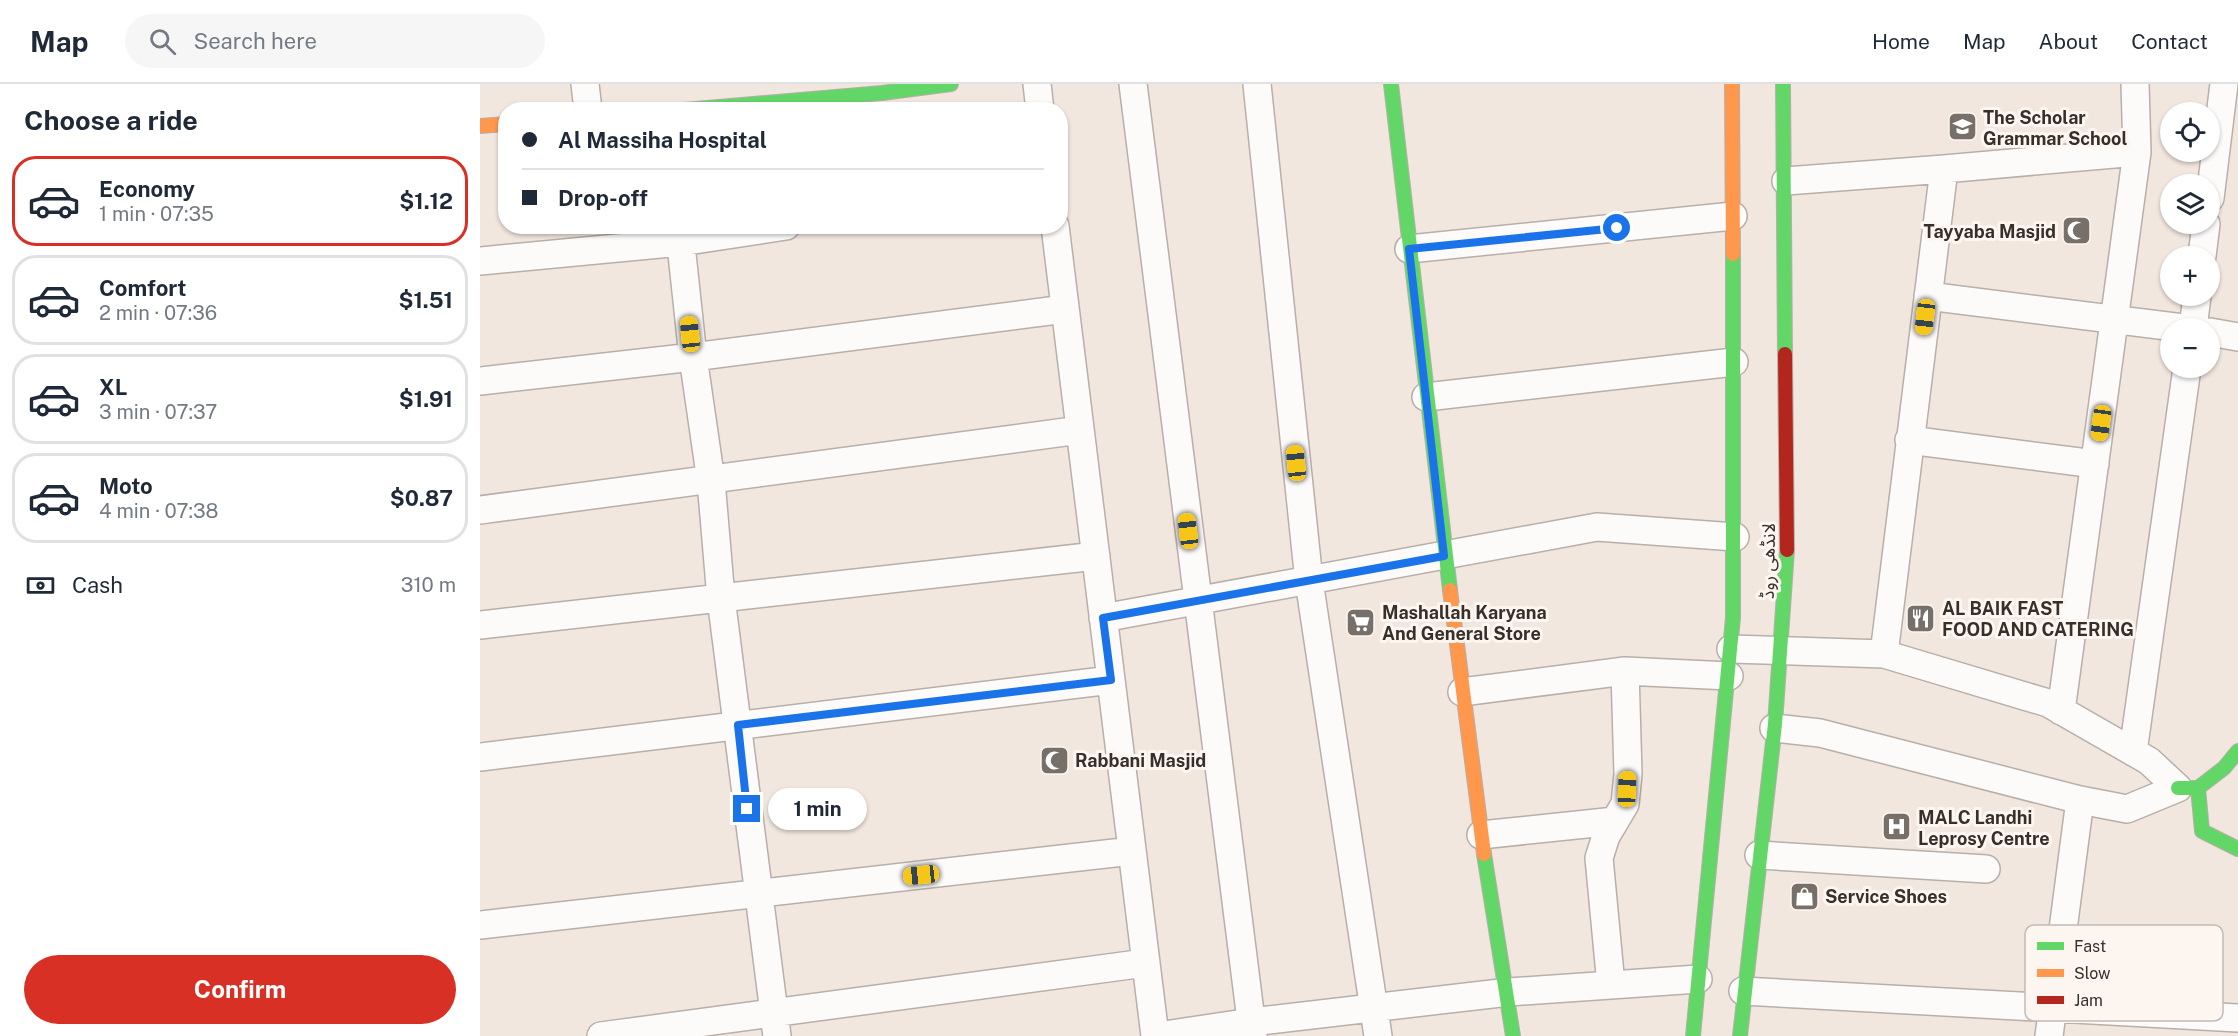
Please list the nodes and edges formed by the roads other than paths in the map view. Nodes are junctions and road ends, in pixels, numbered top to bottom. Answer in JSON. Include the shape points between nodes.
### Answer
{"nodes":[{"id":1,"x":585,"y":84,"type":"edge"},
{"id":2,"x":951,"y":84,"type":"edge"},
{"id":3,"x":1037,"y":84,"type":"edge"},
{"id":4,"x":1133,"y":84,"type":"edge"},
{"id":5,"x":1257,"y":84,"type":"edge"},
{"id":6,"x":1391,"y":84,"type":"edge"},
{"id":7,"x":1732,"y":84,"type":"edge"},
{"id":8,"x":1783,"y":84,"type":"edge"},
{"id":9,"x":2135,"y":84,"type":"edge"},
{"id":10,"x":2224,"y":84,"type":"edge"},
{"id":11,"x":882,"y":89,"type":"edge"},
{"id":12,"x":740,"y":94,"type":"edge"},
{"id":13,"x":587,"y":102,"type":"edge"},
{"id":14,"x":712,"y":102,"type":"edge"},
{"id":15,"x":1039,"y":102,"type":"edge"},
{"id":16,"x":498,"y":125,"type":"edge"},
{"id":17,"x":480,"y":126,"type":"edge"},
{"id":18,"x":2137,"y":152,"type":"junction"},
{"id":19,"x":1944,"y":168,"type":"junction"},
{"id":20,"x":2213,"y":174,"type":"edge"},
{"id":21,"x":1786,"y":181,"type":"junction"},
{"id":22,"x":1733,"y":216,"type":"junction"},
{"id":23,"x":680,"y":234,"type":"edge"},
{"id":24,"x":1056,"y":234,"type":"edge"},
{"id":25,"x":1409,"y":249,"type":"junction"},
{"id":26,"x":480,"y":261,"type":"edge"},
{"id":27,"x":1928,"y":297,"type":"junction"},
{"id":28,"x":1065,"y":309,"type":"junction"},
{"id":29,"x":2116,"y":321,"type":"junction"},
{"id":30,"x":2160,"y":326,"type":"edge"},
{"id":31,"x":2220,"y":334,"type":"edge"},
{"id":32,"x":2238,"y":337,"type":"edge"},
{"id":33,"x":693,"y":357,"type":"junction"},
{"id":34,"x":1734,"y":362,"type":"junction"},
{"id":35,"x":2186,"y":378,"type":"edge"},
{"id":36,"x":480,"y":381,"type":"edge"},
{"id":37,"x":1426,"y":397,"type":"junction"},
{"id":38,"x":1080,"y":430,"type":"junction"},
{"id":39,"x":1909,"y":440,"type":"junction"},
{"id":40,"x":2095,"y":464,"type":"junction"},
{"id":41,"x":711,"y":481,"type":"junction"},
{"id":42,"x":480,"y":510,"type":"edge"},
{"id":43,"x":1736,"y":537,"type":"junction"},
{"id":44,"x":1096,"y":556,"type":"junction"},
{"id":45,"x":1444,"y":556,"type":"junction"},
{"id":46,"x":1309,"y":581,"type":"junction"},
{"id":47,"x":721,"y":598,"type":"junction"},
{"id":48,"x":1197,"y":602,"type":"junction"},
{"id":49,"x":1103,"y":618,"type":"junction"},
{"id":50,"x":480,"y":625,"type":"edge"},
{"id":51,"x":1731,"y":649,"type":"junction"},
{"id":52,"x":1782,"y":649,"type":"junction"},
{"id":53,"x":1884,"y":654,"type":"junction"},
{"id":54,"x":1625,"y":670,"type":"junction"},
{"id":55,"x":1729,"y":676,"type":"junction"},
{"id":56,"x":1111,"y":680,"type":"junction"},
{"id":57,"x":1462,"y":692,"type":"junction"},
{"id":58,"x":2061,"y":711,"type":"junction"},
{"id":59,"x":738,"y":725,"type":"junction"},
{"id":60,"x":1774,"y":728,"type":"junction"},
{"id":61,"x":2238,"y":751,"type":"edge"},
{"id":62,"x":2133,"y":752,"type":"junction"},
{"id":63,"x":480,"y":757,"type":"edge"},
{"id":64,"x":2188,"y":788,"type":"junction"},
{"id":65,"x":2080,"y":800,"type":"junction"},
{"id":66,"x":1614,"y":821,"type":"junction"},
{"id":67,"x":1481,"y":834,"type":"junction"},
{"id":68,"x":2238,"y":849,"type":"edge"},
{"id":69,"x":1132,"y":851,"type":"junction"},
{"id":70,"x":1759,"y":855,"type":"junction"},
{"id":71,"x":1986,"y":869,"type":"dead end"},
{"id":72,"x":757,"y":894,"type":"junction"},
{"id":73,"x":480,"y":925,"type":"edge"},
{"id":74,"x":2062,"y":925,"type":"edge"},
{"id":75,"x":1145,"y":963,"type":"junction"},
{"id":76,"x":1698,"y":979,"type":"junction"},
{"id":77,"x":1611,"y":985,"type":"junction"},
{"id":78,"x":1743,"y":991,"type":"junction"},
{"id":79,"x":1509,"y":992,"type":"junction"},
{"id":80,"x":2025,"y":1005,"type":"edge"},
{"id":81,"x":1374,"y":1008,"type":"junction"},
{"id":82,"x":2223,"y":1017,"type":"edge"},
{"id":83,"x":2238,"y":1018,"type":"edge"},
{"id":84,"x":2050,"y":1021,"type":"edge"},
{"id":85,"x":775,"y":1024,"type":"edge"},
{"id":86,"x":1252,"y":1029,"type":"edge"},
{"id":87,"x":601,"y":1036,"type":"edge"},
{"id":88,"x":1156,"y":1036,"type":"edge"},
{"id":89,"x":1378,"y":1036,"type":"edge"},
{"id":90,"x":1513,"y":1036,"type":"edge"},
{"id":91,"x":1693,"y":1036,"type":"edge"},
{"id":92,"x":1740,"y":1036,"type":"edge"},
{"id":93,"x":2049,"y":1036,"type":"edge"}],
"edges":[{"from":1,"to":13,"type":"street"},
{"from":2,"to":11,"type":"main road"},
{"from":3,"to":15,"type":"street"},
{"from":4,"to":48,"type":"street"},
{"from":5,"to":46,"type":"street"},
{"from":6,"to":25,"type":"main road"},
{"from":7,"to":22,"type":"main road","name":"لانڈھی روڈ"},
{"from":8,"to":21,"type":"main road","name":"لانڈھی روڈ"},
{"from":9,"to":18,"type":"street"},
{"from":10,"to":20,"type":"street"},
{"from":11,"to":12,"type":"main road"},
{"from":12,"to":14,"type":"main road"},
{"from":16,"to":17,"type":"main road"},
{"from":18,"to":19,"type":"street"},
{"from":18,"to":29,"type":"street"},
{"from":19,"to":21,"type":"street"},
{"from":19,"to":27,"type":"street"},
{"from":21,"to":52,"type":"main road","name":"لانڈھی روڈ","via":[[1787,575]]},
{"from":22,"to":25,"type":"street"},
{"from":22,"to":34,"type":"main road","name":"لانڈھی روڈ"},
{"from":23,"to":26,"type":"street"},
{"from":23,"to":33,"type":"street"},
{"from":24,"to":28,"type":"street"},
{"from":25,"to":37,"type":"main road"},
{"from":27,"to":29,"type":"street"},
{"from":27,"to":39,"type":"street"},
{"from":28,"to":33,"type":"street"},
{"from":28,"to":38,"type":"street"},
{"from":29,"to":30,"type":"street"},
{"from":29,"to":40,"type":"street"},
{"from":31,"to":32,"type":"street"},
{"from":33,"to":36,"type":"street"},
{"from":33,"to":41,"type":"street"},
{"from":34,"to":37,"type":"street"},
{"from":34,"to":43,"type":"main road","name":"لانڈھی روڈ"},
{"from":35,"to":62,"type":"street"},
{"from":37,"to":45,"type":"main road"},
{"from":38,"to":41,"type":"street"},
{"from":38,"to":44,"type":"street"},
{"from":39,"to":40,"type":"street"},
{"from":39,"to":53,"type":"street"},
{"from":40,"to":58,"type":"street"},
{"from":41,"to":42,"type":"street"},
{"from":41,"to":47,"type":"street"},
{"from":43,"to":45,"type":"street","via":[[1597,527]]},
{"from":43,"to":51,"type":"main road","name":"لانڈھی روڈ"},
{"from":44,"to":47,"type":"street"},
{"from":44,"to":49,"type":"street"},
{"from":45,"to":46,"type":"street"},
{"from":45,"to":57,"type":"main road"},
{"from":46,"to":48,"type":"street"},
{"from":46,"to":81,"type":"street"},
{"from":47,"to":50,"type":"street"},
{"from":47,"to":59,"type":"street"},
{"from":48,"to":49,"type":"street"},
{"from":48,"to":86,"type":"street"},
{"from":49,"to":56,"type":"street"},
{"from":51,"to":52,"type":"street"},
{"from":51,"to":55,"type":"main road","name":"لانڈھی روڈ"},
{"from":52,"to":53,"type":"street"},
{"from":52,"to":60,"type":"main road","name":"لانڈھی روڈ"},
{"from":53,"to":58,"type":"street","via":[[2048,703]]},
{"from":54,"to":55,"type":"street"},
{"from":54,"to":57,"type":"street"},
{"from":54,"to":66,"type":"street","via":[[1626,804]]},
{"from":55,"to":76,"type":"main road","name":"لانڈھی روڈ"},
{"from":56,"to":59,"type":"street"},
{"from":56,"to":69,"type":"street"},
{"from":57,"to":67,"type":"main road"},
{"from":58,"to":62,"type":"street"},
{"from":59,"to":63,"type":"street"},
{"from":59,"to":72,"type":"street"},
{"from":60,"to":65,"type":"street","via":[[1820,733]]},
{"from":60,"to":70,"type":"main road","name":"لانڈھی روڈ"},
{"from":61,"to":64,"type":"main road","via":[[2224,768]]},
{"from":62,"to":64,"type":"street"},
{"from":64,"to":65,"type":"street","via":[[2127,809]]},
{"from":64,"to":68,"type":"main road","via":[[2202,831]]},
{"from":65,"to":74,"type":"street"},
{"from":66,"to":67,"type":"street"},
{"from":66,"to":77,"type":"street","via":[[1599,858]]},
{"from":67,"to":79,"type":"main road"},
{"from":69,"to":72,"type":"street"},
{"from":69,"to":75,"type":"street"},
{"from":70,"to":71,"type":"street"},
{"from":70,"to":78,"type":"main road","name":"لانڈھی روڈ"},
{"from":72,"to":73,"type":"street"},
{"from":72,"to":85,"type":"street"},
{"from":75,"to":85,"type":"street"},
{"from":75,"to":88,"type":"street"},
{"from":76,"to":77,"type":"street"},
{"from":76,"to":91,"type":"main road","name":"لانڈھی روڈ"},
{"from":77,"to":79,"type":"street"},
{"from":78,"to":80,"type":"street"},
{"from":78,"to":92,"type":"main road","name":"لانڈھی روڈ"},
{"from":79,"to":81,"type":"street"},
{"from":79,"to":90,"type":"main road"},
{"from":81,"to":86,"type":"street"},
{"from":81,"to":89,"type":"street"},
{"from":82,"to":83,"type":"street"},
{"from":84,"to":93,"type":"street"},
{"from":85,"to":87,"type":"street"},
{"from":86,"to":88,"type":"street"}]}
